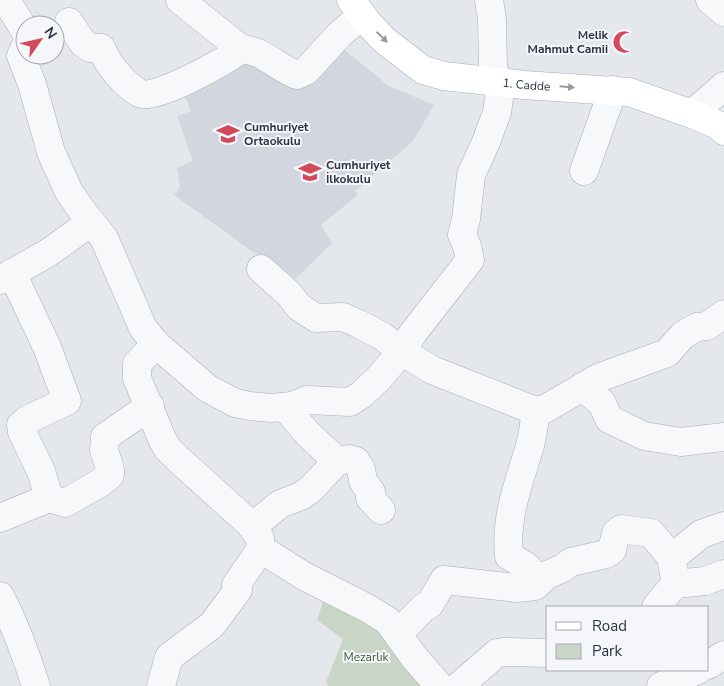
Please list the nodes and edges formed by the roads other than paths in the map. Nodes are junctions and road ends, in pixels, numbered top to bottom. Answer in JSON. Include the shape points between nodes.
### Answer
{"nodes":[{"id":1,"x":6,"y":0,"type":"edge"},
{"id":2,"x":180,"y":0,"type":"edge"},
{"id":3,"x":489,"y":0,"type":"edge"},
{"id":4,"x":710,"y":0,"type":"edge"},
{"id":5,"x":356,"y":8,"type":"edge"},
{"id":6,"x":724,"y":12,"type":"edge"},
{"id":7,"x":15,"y":15,"type":"edge"},
{"id":8,"x":69,"y":22,"type":"dead end"},
{"id":9,"x":241,"y":49,"type":"junction"},
{"id":10,"x":25,"y":65,"type":"edge"},
{"id":11,"x":497,"y":82,"type":"junction"},
{"id":12,"x":724,"y":86,"type":"edge"},
{"id":13,"x":613,"y":90,"type":"junction"},
{"id":14,"x":692,"y":114,"type":"junction"},
{"id":15,"x":724,"y":131,"type":"edge"},
{"id":16,"x":584,"y":171,"type":"dead end"},
{"id":17,"x":91,"y":222,"type":"junction"},
{"id":18,"x":261,"y":269,"type":"dead end"},
{"id":19,"x":6,"y":276,"type":"edge"},
{"id":20,"x":724,"y":314,"type":"edge"},
{"id":21,"x":156,"y":344,"type":"junction"},
{"id":22,"x":401,"y":351,"type":"junction"},
{"id":23,"x":582,"y":387,"type":"junction"},
{"id":24,"x":150,"y":406,"type":"junction"},
{"id":25,"x":285,"y":406,"type":"junction"},
{"id":26,"x":536,"y":411,"type":"junction"},
{"id":27,"x":724,"y":437,"type":"edge"},
{"id":28,"x":337,"y":461,"type":"junction"},
{"id":29,"x":49,"y":498,"type":"junction"},
{"id":30,"x":381,"y":510,"type":"dead end"},
{"id":31,"x":0,"y":518,"type":"edge"},
{"id":32,"x":724,"y":526,"type":"edge"},
{"id":33,"x":257,"y":538,"type":"junction"},
{"id":34,"x":673,"y":571,"type":"junction"},
{"id":35,"x":724,"y":574,"type":"edge"},
{"id":36,"x":539,"y":582,"type":"junction"},
{"id":37,"x":0,"y":596,"type":"edge"},
{"id":38,"x":656,"y":606,"type":"edge"},
{"id":39,"x":398,"y":634,"type":"junction"},
{"id":40,"x":546,"y":653,"type":"edge"},
{"id":41,"x":724,"y":655,"type":"edge"},
{"id":42,"x":709,"y":664,"type":"edge"},
{"id":43,"x":696,"y":671,"type":"edge"},
{"id":44,"x":668,"y":685,"type":"edge"},
{"id":45,"x":36,"y":686,"type":"edge"},
{"id":46,"x":161,"y":686,"type":"edge"},
{"id":47,"x":439,"y":686,"type":"edge"},
{"id":48,"x":459,"y":686,"type":"edge"}],
"edges":[{"from":1,"to":7,"type":"street"},
{"from":2,"to":9,"type":"street"},
{"from":3,"to":11,"type":"street","via":[[493,67]]},
{"from":4,"to":6,"type":"street"},
{"from":5,"to":9,"type":"street","via":[[339,35],[306,71],[297,75],[261,53]]},
{"from":5,"to":11,"type":"main road","name":"1. Cadde","one_way":true,"via":[[384,40],[423,70],[444,76]]},
{"from":8,"to":9,"type":"street","via":[[82,43],[90,48],[101,48],[119,76],[142,94],[150,95],[188,80],[234,56]]},
{"from":10,"to":17,"type":"street","via":[[51,152],[69,192]]},
{"from":11,"to":13,"type":"main road","name":"1. Cadde","one_way":true},
{"from":11,"to":22,"type":"street","via":[[500,92],[497,112],[471,175],[462,236],[470,260]]},
{"from":12,"to":14,"type":"street"},
{"from":13,"to":14,"type":"main road","name":"1. Cadde","via":[[629,92]]},
{"from":13,"to":16,"type":"street"},
{"from":14,"to":15,"type":"main road","name":"1. Cadde"},
{"from":17,"to":19,"type":"street","via":[[48,253]]},
{"from":17,"to":21,"type":"street","via":[[104,238],[143,328]]},
{"from":18,"to":22,"type":"street","via":[[299,307],[316,318],[343,317],[382,336]]},
{"from":19,"to":29,"type":"street","via":[[47,347],[66,401],[21,425]]},
{"from":20,"to":23,"type":"street","via":[[707,326],[698,326],[684,335],[667,353],[612,372]]},
{"from":21,"to":24,"type":"street","via":[[137,364],[137,378]]},
{"from":21,"to":25,"type":"street","via":[[207,388],[235,402],[257,407]]},
{"from":22,"to":25,"type":"street","via":[[378,379],[350,402],[307,400]]},
{"from":22,"to":26,"type":"street","via":[[432,370]]},
{"from":23,"to":26,"type":"street"},
{"from":23,"to":27,"type":"street","via":[[602,403],[609,419],[644,436],[681,442]]},
{"from":24,"to":29,"type":"street","via":[[105,437],[104,450],[110,475],[65,503]]},
{"from":24,"to":33,"type":"street","via":[[168,449]]},
{"from":25,"to":28,"type":"street"},
{"from":26,"to":36,"type":"street","via":[[509,517],[508,544],[509,556],[526,566]]},
{"from":28,"to":30,"type":"street","via":[[349,459],[356,462],[371,492],[370,498]]},
{"from":28,"to":33,"type":"street","via":[[311,489],[280,504]]},
{"from":29,"to":31,"type":"street"},
{"from":32,"to":34,"type":"street","via":[[690,541]]},
{"from":33,"to":39,"type":"street","via":[[304,576],[388,621]]},
{"from":33,"to":46,"type":"street","via":[[236,585],[238,590],[212,624],[169,657]]},
{"from":34,"to":35,"type":"street","via":[[705,581]]},
{"from":34,"to":36,"type":"street","via":[[651,533],[622,529],[616,533],[612,550],[606,554],[571,562]]},
{"from":34,"to":38,"type":"street"},
{"from":36,"to":39,"type":"street","via":[[535,586],[517,588],[444,580],[430,604]]},
{"from":37,"to":45,"type":"street","via":[[24,648]]},
{"from":39,"to":47,"type":"street"},
{"from":40,"to":48,"type":"street","via":[[497,653]]},
{"from":41,"to":42,"type":"street"},
{"from":43,"to":44,"type":"street"}]}
